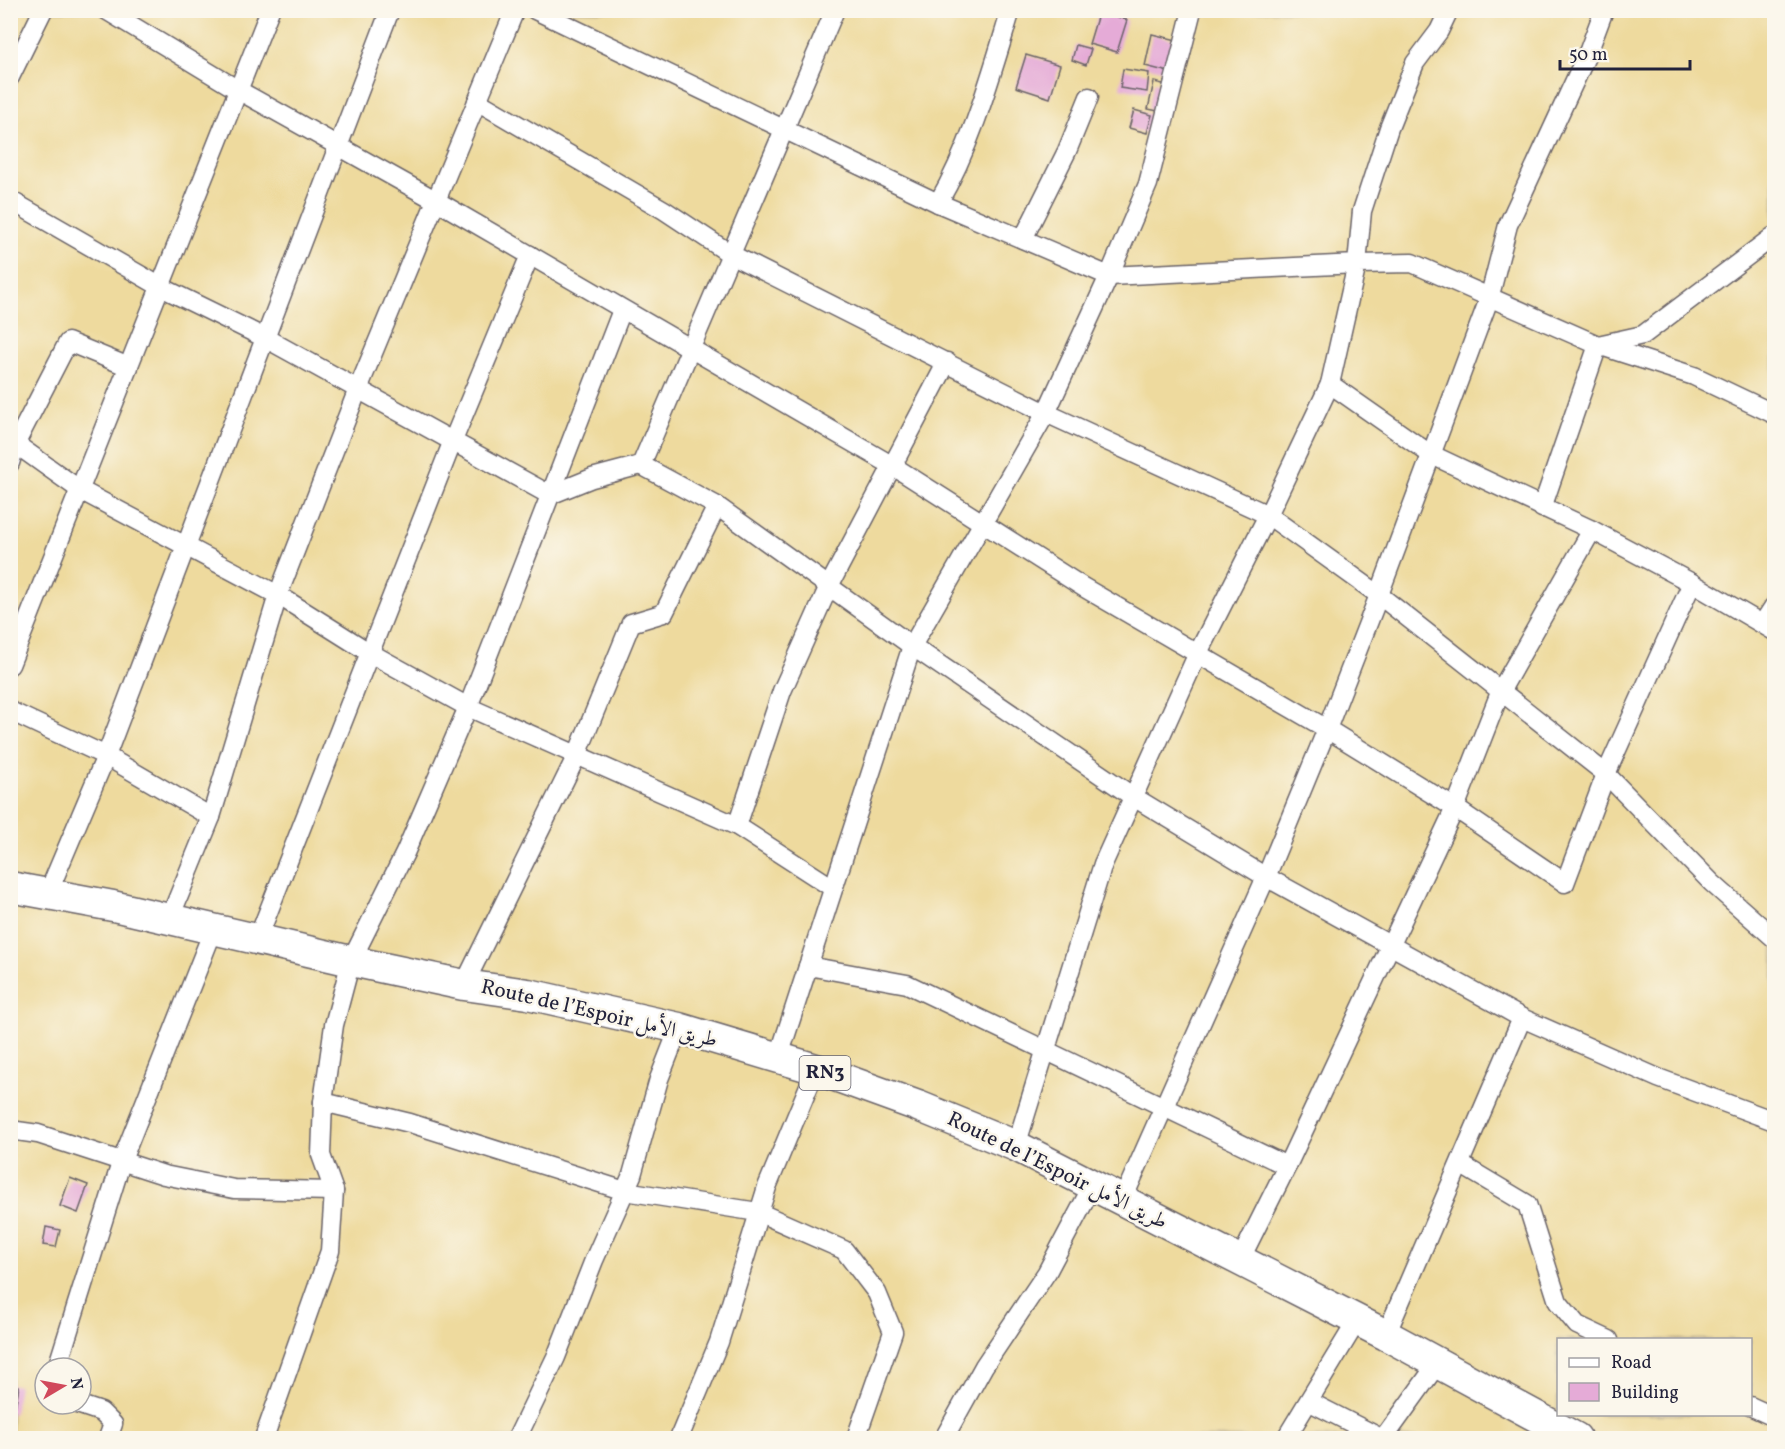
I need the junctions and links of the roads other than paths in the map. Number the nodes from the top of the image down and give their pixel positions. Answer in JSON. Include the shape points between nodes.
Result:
{"nodes":[{"id":1,"x":43,"y":10,"type":"edge"},
{"id":2,"x":106,"y":10,"type":"edge"},
{"id":3,"x":390,"y":10,"type":"edge"},
{"id":4,"x":515,"y":10,"type":"edge"},
{"id":5,"x":536,"y":10,"type":"edge"},
{"id":6,"x":835,"y":10,"type":"edge"},
{"id":7,"x":1011,"y":10,"type":"edge"},
{"id":8,"x":1192,"y":10,"type":"edge"},
{"id":9,"x":1449,"y":10,"type":"edge"},
{"id":10,"x":1604,"y":10,"type":"edge"},
{"id":11,"x":267,"y":12,"type":"edge"},
{"id":12,"x":10,"y":77,"type":"edge"},
{"id":13,"x":238,"y":90,"type":"junction"},
{"id":14,"x":1089,"y":97,"type":"dead end"},
{"id":15,"x":477,"y":101,"type":"junction"},
{"id":16,"x":785,"y":131,"type":"junction"},
{"id":17,"x":339,"y":147,"type":"junction"},
{"id":18,"x":10,"y":200,"type":"edge"},
{"id":19,"x":435,"y":200,"type":"junction"},
{"id":20,"x":938,"y":203,"type":"junction"},
{"id":21,"x":1774,"y":236,"type":"edge"},
{"id":22,"x":1023,"y":239,"type":"junction"},
{"id":23,"x":530,"y":255,"type":"junction"},
{"id":24,"x":732,"y":255,"type":"junction"},
{"id":25,"x":1357,"y":264,"type":"junction"},
{"id":26,"x":1109,"y":276,"type":"junction"},
{"id":27,"x":161,"y":287,"type":"junction"},
{"id":28,"x":1489,"y":299,"type":"junction"},
{"id":29,"x":622,"y":310,"type":"junction"},
{"id":30,"x":267,"y":339,"type":"junction"},
{"id":31,"x":1598,"y":345,"type":"junction"},
{"id":32,"x":691,"y":350,"type":"junction"},
{"id":33,"x":946,"y":362,"type":"junction"},
{"id":34,"x":129,"y":367,"type":"junction"},
{"id":35,"x":1330,"y":384,"type":"junction"},
{"id":36,"x":358,"y":389,"type":"junction"},
{"id":37,"x":1046,"y":413,"type":"junction"},
{"id":38,"x":1774,"y":414,"type":"edge"},
{"id":39,"x":13,"y":442,"type":"edge"},
{"id":40,"x":452,"y":443,"type":"junction"},
{"id":41,"x":1430,"y":454,"type":"junction"},
{"id":42,"x":10,"y":463,"type":"edge"},
{"id":43,"x":641,"y":465,"type":"junction"},
{"id":44,"x":893,"y":466,"type":"junction"},
{"id":45,"x":80,"y":490,"type":"junction"},
{"id":46,"x":550,"y":495,"type":"junction"},
{"id":47,"x":717,"y":506,"type":"junction"},
{"id":48,"x":1542,"y":508,"type":"junction"},
{"id":49,"x":1268,"y":515,"type":"junction"},
{"id":50,"x":982,"y":524,"type":"junction"},
{"id":51,"x":1592,"y":530,"type":"junction"},
{"id":52,"x":186,"y":547,"type":"junction"},
{"id":53,"x":1692,"y":583,"type":"junction"},
{"id":54,"x":829,"y":586,"type":"junction"},
{"id":55,"x":278,"y":595,"type":"junction"},
{"id":56,"x":1379,"y":595,"type":"junction"},
{"id":57,"x":1774,"y":606,"type":"edge"},
{"id":58,"x":1769,"y":627,"type":"edge"},
{"id":59,"x":912,"y":646,"type":"junction"},
{"id":60,"x":370,"y":653,"type":"junction"},
{"id":61,"x":1198,"y":653,"type":"junction"},
{"id":62,"x":10,"y":664,"type":"edge"},
{"id":63,"x":1501,"y":690,"type":"junction"},
{"id":64,"x":468,"y":706,"type":"junction"},
{"id":65,"x":10,"y":711,"type":"edge"},
{"id":66,"x":1327,"y":729,"type":"junction"},
{"id":67,"x":576,"y":755,"type":"junction"},
{"id":68,"x":106,"y":756,"type":"junction"},
{"id":69,"x":1606,"y":774,"type":"junction"},
{"id":70,"x":1132,"y":796,"type":"junction"},
{"id":71,"x":1455,"y":808,"type":"junction"},
{"id":72,"x":211,"y":817,"type":"junction"},
{"id":73,"x":737,"y":826,"type":"junction"},
{"id":74,"x":1266,"y":878,"type":"junction"},
{"id":75,"x":10,"y":887,"type":"edge"},
{"id":76,"x":833,"y":888,"type":"junction"},
{"id":77,"x":48,"y":893,"type":"junction"},
{"id":78,"x":169,"y":920,"type":"junction"},
{"id":79,"x":214,"y":928,"type":"junction"},
{"id":80,"x":258,"y":938,"type":"junction"},
{"id":81,"x":1774,"y":938,"type":"edge"},
{"id":82,"x":1392,"y":944,"type":"junction"},
{"id":83,"x":351,"y":962,"type":"junction"},
{"id":84,"x":808,"y":966,"type":"junction"},
{"id":85,"x":464,"y":985,"type":"junction"},
{"id":86,"x":1522,"y":1018,"type":"junction"},
{"id":87,"x":679,"y":1028,"type":"junction"},
{"id":88,"x":1047,"y":1051,"type":"junction"},
{"id":89,"x":778,"y":1059,"type":"junction"},
{"id":90,"x":816,"y":1069,"type":"junction"},
{"id":91,"x":323,"y":1102,"type":"junction"},
{"id":92,"x":1164,"y":1106,"type":"junction"},
{"id":93,"x":1774,"y":1121,"type":"edge"},
{"id":94,"x":10,"y":1130,"type":"edge"},
{"id":95,"x":1016,"y":1146,"type":"junction"},
{"id":96,"x":121,"y":1163,"type":"junction"},
{"id":97,"x":1460,"y":1164,"type":"junction"},
{"id":98,"x":1287,"y":1166,"type":"junction"},
{"id":99,"x":1093,"y":1185,"type":"junction"},
{"id":100,"x":334,"y":1191,"type":"junction"},
{"id":101,"x":625,"y":1191,"type":"junction"},
{"id":102,"x":1123,"y":1199,"type":"junction"},
{"id":103,"x":758,"y":1212,"type":"junction"},
{"id":104,"x":1239,"y":1262,"type":"junction"},
{"id":105,"x":1357,"y":1321,"type":"junction"},
{"id":106,"x":1386,"y":1335,"type":"junction"},
{"id":107,"x":1605,"y":1338,"type":"edge"},
{"id":108,"x":61,"y":1356,"type":"edge"},
{"id":109,"x":1438,"y":1363,"type":"junction"},
{"id":110,"x":1310,"y":1402,"type":"junction"},
{"id":111,"x":1752,"y":1407,"type":"edge"},
{"id":112,"x":93,"y":1409,"type":"edge"},
{"id":113,"x":1774,"y":1417,"type":"edge"},
{"id":114,"x":108,"y":1438,"type":"edge"},
{"id":115,"x":264,"y":1438,"type":"edge"},
{"id":116,"x":517,"y":1438,"type":"edge"},
{"id":117,"x":679,"y":1438,"type":"edge"},
{"id":118,"x":856,"y":1438,"type":"edge"},
{"id":119,"x":944,"y":1438,"type":"edge"},
{"id":120,"x":1286,"y":1438,"type":"edge"},
{"id":121,"x":1383,"y":1438,"type":"edge"},
{"id":122,"x":1576,"y":1438,"type":"edge"}],
"edges":[{"from":1,"to":12,"type":"street"},
{"from":2,"to":13,"type":"street"},
{"from":3,"to":17,"type":"street"},
{"from":4,"to":15,"type":"street"},
{"from":5,"to":16,"type":"street"},
{"from":6,"to":16,"type":"street"},
{"from":7,"to":20,"type":"street","via":[[972,127]]},
{"from":8,"to":26,"type":"street","via":[[1148,184]]},
{"from":9,"to":25,"type":"street","via":[[1439,32],[1415,63],[1389,128],[1362,211]]},
{"from":10,"to":28,"type":"street","via":[[1508,225]]},
{"from":11,"to":13,"type":"street"},
{"from":13,"to":17,"type":"street"},
{"from":13,"to":27,"type":"street"},
{"from":14,"to":22,"type":"street"},
{"from":15,"to":19,"type":"street"},
{"from":15,"to":24,"type":"street","via":[[664,210]]},
{"from":16,"to":20,"type":"street"},
{"from":16,"to":24,"type":"street"},
{"from":17,"to":19,"type":"street"},
{"from":17,"to":30,"type":"street"},
{"from":18,"to":27,"type":"street"},
{"from":19,"to":23,"type":"street"},
{"from":19,"to":36,"type":"street"},
{"from":20,"to":22,"type":"street"},
{"from":21,"to":31,"type":"street","via":[[1644,335]]},
{"from":22,"to":26,"type":"street"},
{"from":23,"to":29,"type":"street"},
{"from":23,"to":40,"type":"street"},
{"from":24,"to":32,"type":"street"},
{"from":24,"to":33,"type":"street"},
{"from":25,"to":26,"type":"street"},
{"from":25,"to":28,"type":"street","via":[[1412,263]]},
{"from":25,"to":35,"type":"street"},
{"from":26,"to":37,"type":"street"},
{"from":27,"to":30,"type":"street"},
{"from":27,"to":34,"type":"street"},
{"from":28,"to":31,"type":"street"},
{"from":28,"to":41,"type":"street"},
{"from":29,"to":32,"type":"street"},
{"from":29,"to":46,"type":"street"},
{"from":30,"to":36,"type":"street"},
{"from":30,"to":52,"type":"street"},
{"from":31,"to":38,"type":"street","via":[[1694,376]]},
{"from":31,"to":48,"type":"street"},
{"from":32,"to":43,"type":"street"},
{"from":32,"to":44,"type":"street"},
{"from":33,"to":37,"type":"street"},
{"from":33,"to":44,"type":"street"},
{"from":34,"to":39,"type":"street","via":[[68,342]]},
{"from":34,"to":45,"type":"street"},
{"from":35,"to":41,"type":"street"},
{"from":35,"to":49,"type":"street"},
{"from":36,"to":40,"type":"street"},
{"from":36,"to":55,"type":"street"},
{"from":37,"to":49,"type":"street"},
{"from":37,"to":50,"type":"street"},
{"from":39,"to":42,"type":"street"},
{"from":39,"to":45,"type":"street"},
{"from":40,"to":46,"type":"street"},
{"from":40,"to":60,"type":"street"},
{"from":41,"to":48,"type":"street"},
{"from":41,"to":56,"type":"street"},
{"from":43,"to":46,"type":"street","via":[[591,478]]},
{"from":43,"to":47,"type":"street"},
{"from":44,"to":50,"type":"street"},
{"from":44,"to":54,"type":"street"},
{"from":45,"to":52,"type":"street"},
{"from":45,"to":62,"type":"street"},
{"from":46,"to":64,"type":"street"},
{"from":47,"to":54,"type":"street"},
{"from":47,"to":67,"type":"street","via":[[664,613],[631,623]]},
{"from":48,"to":51,"type":"street"},
{"from":49,"to":56,"type":"street"},
{"from":49,"to":61,"type":"street"},
{"from":50,"to":59,"type":"street"},
{"from":50,"to":61,"type":"street"},
{"from":51,"to":53,"type":"street"},
{"from":51,"to":63,"type":"street"},
{"from":52,"to":55,"type":"street"},
{"from":52,"to":68,"type":"street"},
{"from":53,"to":58,"type":"street"},
{"from":53,"to":69,"type":"street"},
{"from":54,"to":59,"type":"street"},
{"from":54,"to":73,"type":"street","via":[[782,692]]},
{"from":55,"to":60,"type":"street"},
{"from":55,"to":72,"type":"street"},
{"from":56,"to":63,"type":"street"},
{"from":56,"to":66,"type":"street"},
{"from":57,"to":58,"type":"street"},
{"from":59,"to":70,"type":"street"},
{"from":59,"to":76,"type":"street"},
{"from":60,"to":64,"type":"street"},
{"from":60,"to":80,"type":"street"},
{"from":61,"to":66,"type":"street"},
{"from":61,"to":70,"type":"street"},
{"from":63,"to":69,"type":"street"},
{"from":63,"to":71,"type":"street"},
{"from":64,"to":67,"type":"street"},
{"from":64,"to":83,"type":"street","via":[[405,853]]},
{"from":65,"to":68,"type":"street"},
{"from":66,"to":71,"type":"street"},
{"from":66,"to":74,"type":"street"},
{"from":67,"to":73,"type":"street"},
{"from":67,"to":85,"type":"street"},
{"from":68,"to":72,"type":"street"},
{"from":68,"to":77,"type":"street"},
{"from":69,"to":71,"type":"street","via":[[1565,884]]},
{"from":69,"to":81,"type":"street","via":[[1712,883]]},
{"from":70,"to":74,"type":"street"},
{"from":70,"to":88,"type":"street","via":[[1103,864]]},
{"from":71,"to":82,"type":"street"},
{"from":72,"to":78,"type":"street"},
{"from":73,"to":76,"type":"street"},
{"from":74,"to":82,"type":"street"},
{"from":74,"to":92,"type":"street"},
{"from":75,"to":77,"type":"highway","name":"Route de l’Espoir طريق الأمل","number":"RN3"},
{"from":76,"to":84,"type":"street"},
{"from":77,"to":78,"type":"highway","name":"Route de l’Espoir طريق الأمل","number":"RN3"},
{"from":78,"to":79,"type":"highway","name":"Route de l’Espoir طريق الأمل","number":"RN3"},
{"from":79,"to":80,"type":"highway","name":"Route de l’Espoir طريق الأمل","number":"RN3"},
{"from":79,"to":96,"type":"street"},
{"from":80,"to":83,"type":"highway","name":"Route de l’Espoir طريق الأمل","number":"RN3"},
{"from":82,"to":86,"type":"street"},
{"from":82,"to":98,"type":"street"},
{"from":83,"to":85,"type":"highway","name":"Route de l’Espoir طريق الأمل","number":"RN3"},
{"from":83,"to":91,"type":"street","via":[[334,1025]]},
{"from":84,"to":88,"type":"street","via":[[907,984]]},
{"from":84,"to":89,"type":"street"},
{"from":85,"to":87,"type":"highway","name":"Route de l’Espoir طريق الأمل","number":"RN3","via":[[528,994]]},
{"from":86,"to":93,"type":"street","via":[[1658,1078]]},
{"from":86,"to":97,"type":"street"},
{"from":87,"to":89,"type":"highway","name":"Route de l’Espoir طريق الأمل","number":"RN3"},
{"from":87,"to":101,"type":"street"},
{"from":88,"to":92,"type":"street"},
{"from":88,"to":95,"type":"street"},
{"from":89,"to":90,"type":"highway","name":"Route de l’Espoir طريق الأمل","number":"RN3"},
{"from":90,"to":95,"type":"highway","name":"Route de l’Espoir طريق الأمل","number":"RN3"},
{"from":90,"to":103,"type":"street"},
{"from":91,"to":100,"type":"street","via":[[321,1155]]},
{"from":91,"to":101,"type":"street","via":[[410,1123]]},
{"from":92,"to":98,"type":"street"},
{"from":92,"to":102,"type":"street"},
{"from":94,"to":96,"type":"street","via":[[38,1134]]},
{"from":95,"to":99,"type":"highway","name":"Route de l’Espoir طريق الأمل","number":"RN3"},
{"from":96,"to":100,"type":"street","via":[[234,1189]]},
{"from":96,"to":108,"type":"street"},
{"from":97,"to":106,"type":"street"},
{"from":97,"to":107,"type":"street","via":[[1527,1204],[1558,1302],[1577,1325]]},
{"from":98,"to":104,"type":"street"},
{"from":99,"to":102,"type":"highway","name":"Route de l’Espoir طريق الأمل","number":"RN3"},
{"from":99,"to":119,"type":"street","via":[[1047,1272],[984,1366]]},
{"from":100,"to":115,"type":"street","via":[[330,1251]]},
{"from":101,"to":103,"type":"street"},
{"from":101,"to":116,"type":"street","via":[[556,1357]]},
{"from":102,"to":104,"type":"highway","name":"Route de l’Espoir طريق الأمل","number":"RN3"},
{"from":103,"to":117,"type":"street","via":[[719,1342]]},
{"from":103,"to":118,"type":"street","via":[[844,1250],[878,1293],[893,1332]]},
{"from":104,"to":105,"type":"highway","name":"Route de l’Espoir طريق الأمل","number":"RN3"},
{"from":105,"to":106,"type":"highway","name":"Route de l’Espoir طريق الأمل","number":"RN3"},
{"from":105,"to":110,"type":"street"},
{"from":106,"to":109,"type":"highway","name":"Route de l’Espoir طريق الأمل","number":"RN3"},
{"from":109,"to":121,"type":"street"},
{"from":109,"to":122,"type":"highway","name":"Route de l’Espoir طريق الأمل","number":"RN3"},
{"from":110,"to":120,"type":"street"},
{"from":110,"to":121,"type":"street"},
{"from":111,"to":113,"type":"street"},
{"from":112,"to":114,"type":"street","via":[[113,1424]]}]}
